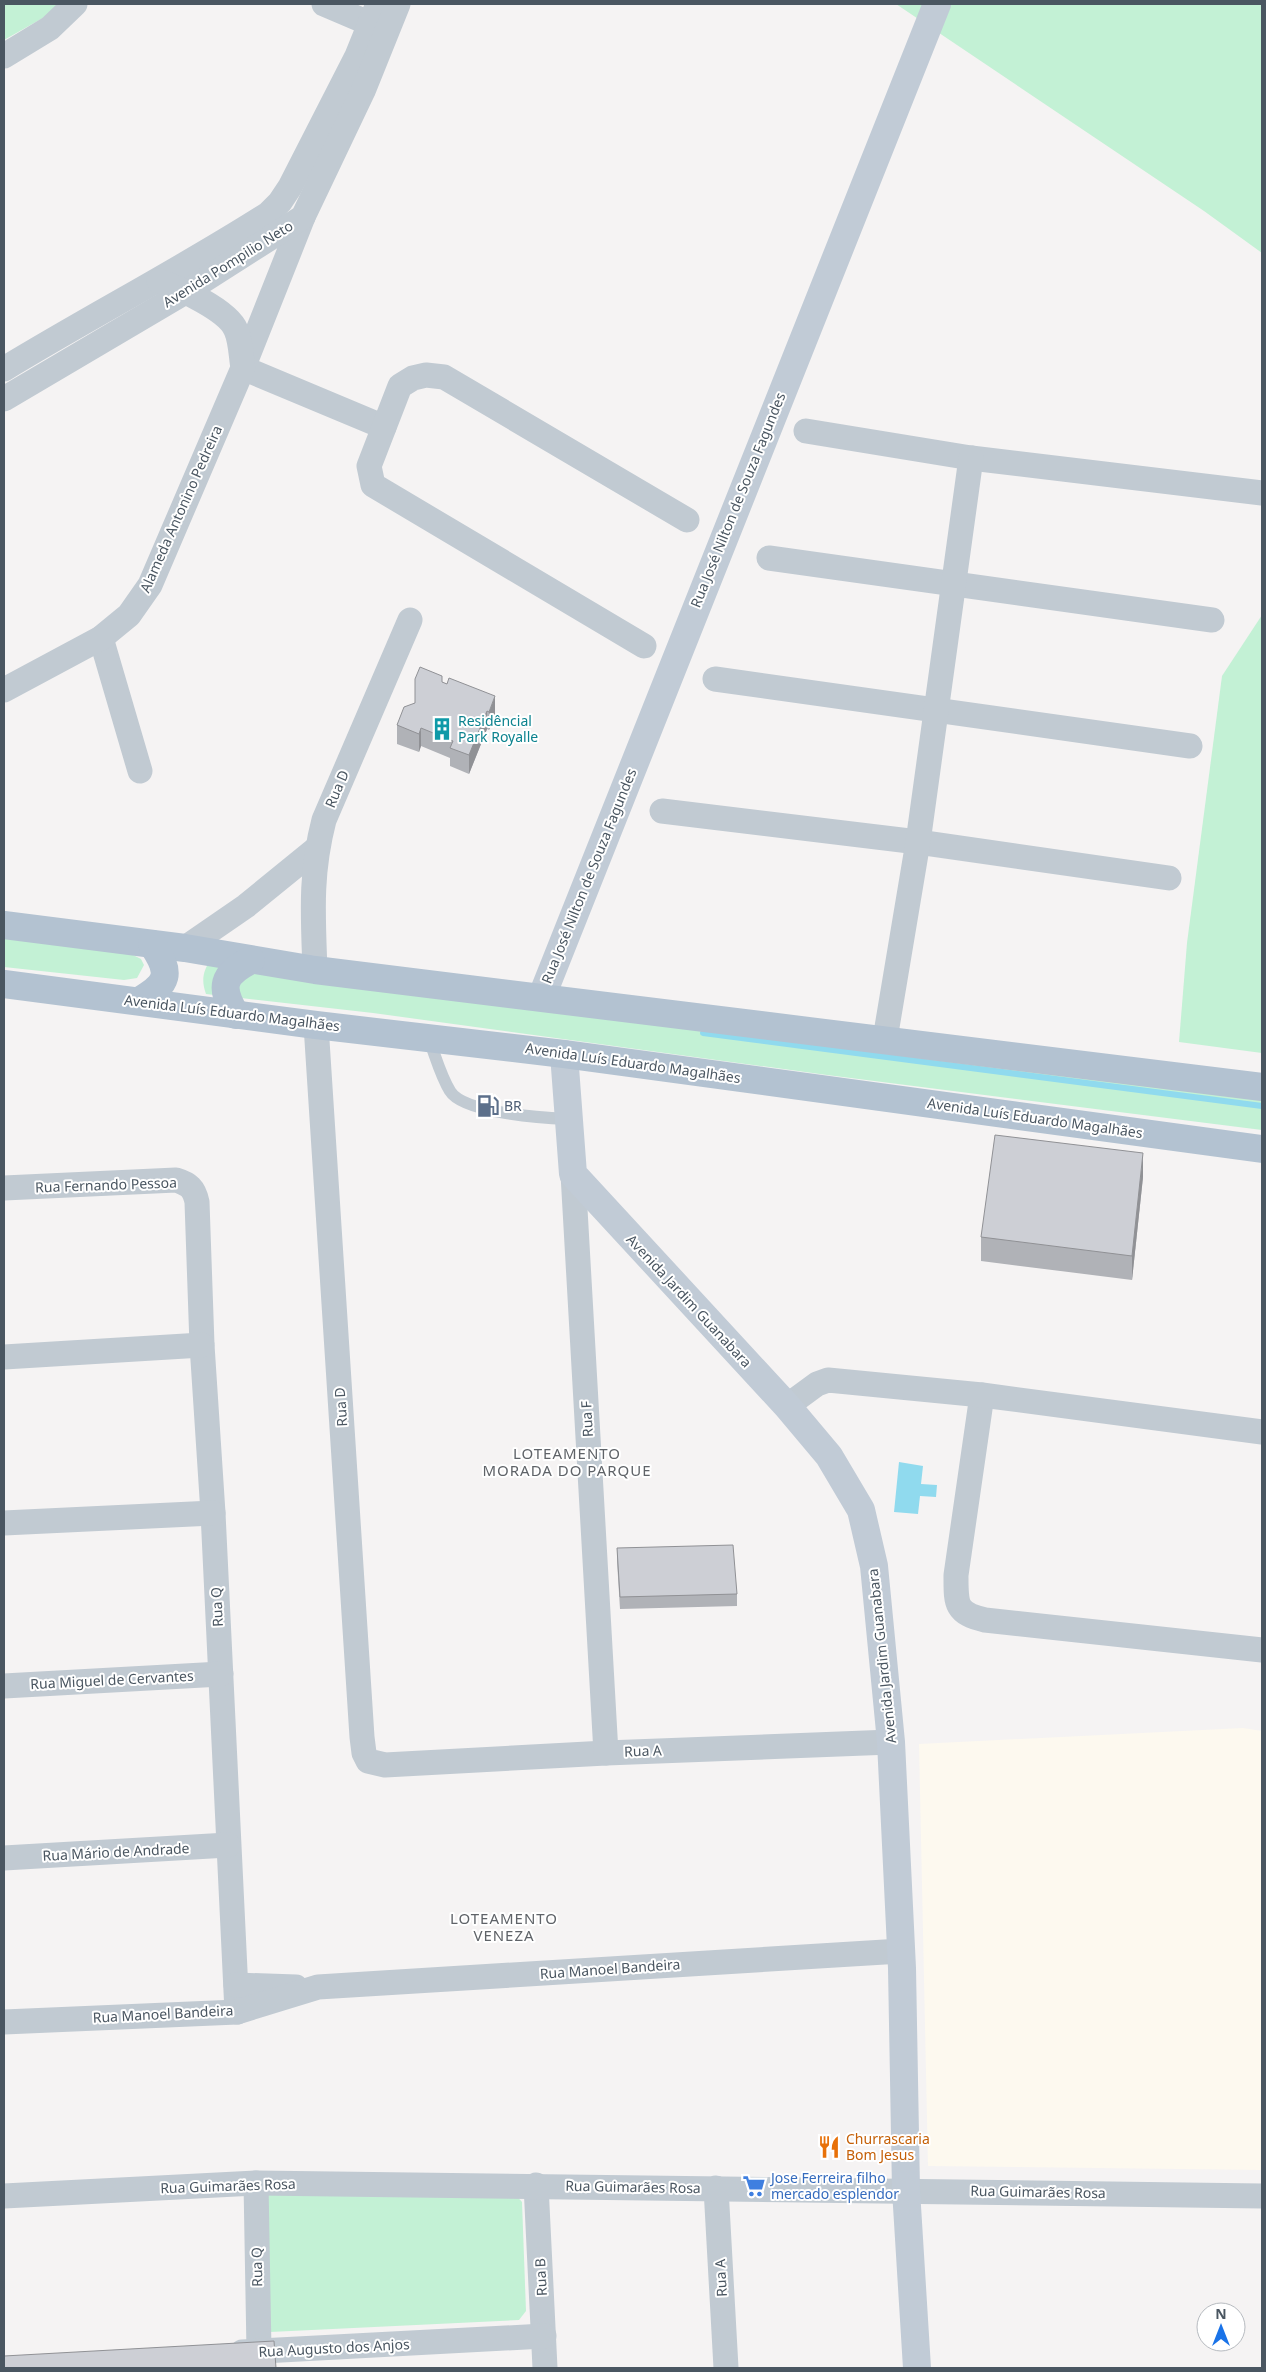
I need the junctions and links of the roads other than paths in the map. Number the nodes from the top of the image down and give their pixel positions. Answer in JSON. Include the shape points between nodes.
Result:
{"nodes":[{"id":1,"x":75,"y":4,"type":"edge"},
{"id":2,"x":324,"y":4,"type":"edge"},
{"id":3,"x":398,"y":4,"type":"edge"},
{"id":4,"x":937,"y":4,"type":"edge"},
{"id":5,"x":378,"y":19,"type":"edge"},
{"id":6,"x":4,"y":56,"type":"edge"},
{"id":7,"x":303,"y":217,"type":"junction"},
{"id":8,"x":159,"y":281,"type":"junction"},
{"id":9,"x":187,"y":291,"type":"junction"},
{"id":10,"x":243,"y":368,"type":"junction"},
{"id":11,"x":4,"y":369,"type":"edge"},
{"id":12,"x":4,"y":399,"type":"edge"},
{"id":13,"x":384,"y":428,"type":"junction"},
{"id":14,"x":806,"y":431,"type":"dead end"},
{"id":15,"x":971,"y":458,"type":"junction"},
{"id":16,"x":1262,"y":493,"type":"edge"},
{"id":17,"x":688,"y":520,"type":"dead end"},
{"id":18,"x":769,"y":558,"type":"dead end"},
{"id":19,"x":955,"y":584,"type":"junction"},
{"id":20,"x":410,"y":620,"type":"dead end"},
{"id":21,"x":1212,"y":620,"type":"dead end"},
{"id":22,"x":101,"y":638,"type":"junction"},
{"id":23,"x":644,"y":646,"type":"dead end"},
{"id":24,"x":715,"y":679,"type":"dead end"},
{"id":25,"x":4,"y":690,"type":"edge"},
{"id":26,"x":937,"y":710,"type":"junction"},
{"id":27,"x":1190,"y":746,"type":"dead end"},
{"id":28,"x":140,"y":771,"type":"dead end"},
{"id":29,"x":662,"y":811,"type":"dead end"},
{"id":30,"x":918,"y":842,"type":"junction"},
{"id":31,"x":316,"y":849,"type":"junction"},
{"id":32,"x":1169,"y":878,"type":"dead end"},
{"id":33,"x":4,"y":926,"type":"edge"},
{"id":34,"x":152,"y":944,"type":"junction"},
{"id":35,"x":185,"y":948,"type":"junction"},
{"id":36,"x":251,"y":960,"type":"junction"},
{"id":37,"x":315,"y":970,"type":"junction"},
{"id":38,"x":4,"y":984,"type":"edge"},
{"id":39,"x":542,"y":996,"type":"junction"},
{"id":40,"x":139,"y":1002,"type":"junction"},
{"id":41,"x":236,"y":1014,"type":"junction"},
{"id":42,"x":316,"y":1025,"type":"junction"},
{"id":43,"x":428,"y":1036,"type":"junction"},
{"id":44,"x":885,"y":1039,"type":"junction"},
{"id":45,"x":564,"y":1054,"type":"junction"},
{"id":46,"x":1262,"y":1087,"type":"edge"},
{"id":47,"x":568,"y":1119,"type":"junction"},
{"id":48,"x":1262,"y":1149,"type":"edge"},
{"id":49,"x":573,"y":1174,"type":"junction"},
{"id":50,"x":4,"y":1188,"type":"edge"},
{"id":51,"x":198,"y":1202,"type":"joint"},
{"id":52,"x":202,"y":1345,"type":"junction"},
{"id":53,"x":4,"y":1357,"type":"edge"},
{"id":54,"x":982,"y":1395,"type":"junction"},
{"id":55,"x":787,"y":1406,"type":"junction"},
{"id":56,"x":1262,"y":1432,"type":"edge"},
{"id":57,"x":213,"y":1513,"type":"junction"},
{"id":58,"x":4,"y":1523,"type":"edge"},
{"id":59,"x":1262,"y":1650,"type":"edge"},
{"id":60,"x":221,"y":1674,"type":"junction"},
{"id":61,"x":4,"y":1686,"type":"edge"},
{"id":62,"x":892,"y":1742,"type":"junction"},
{"id":63,"x":606,"y":1753,"type":"junction"},
{"id":64,"x":395,"y":1765,"type":"joint"},
{"id":65,"x":228,"y":1845,"type":"junction"},
{"id":66,"x":4,"y":1858,"type":"edge"},
{"id":67,"x":901,"y":1951,"type":"junction"},
{"id":68,"x":236,"y":1985,"type":"junction"},
{"id":69,"x":318,"y":1987,"type":"junction"},
{"id":70,"x":237,"y":2012,"type":"junction"},
{"id":71,"x":4,"y":2022,"type":"edge"},
{"id":72,"x":256,"y":2183,"type":"junction"},
{"id":73,"x":536,"y":2185,"type":"junction"},
{"id":74,"x":716,"y":2188,"type":"junction"},
{"id":75,"x":906,"y":2190,"type":"junction"},
{"id":76,"x":4,"y":2196,"type":"edge"},
{"id":77,"x":1262,"y":2196,"type":"edge"},
{"id":78,"x":544,"y":2336,"type":"junction"},
{"id":79,"x":259,"y":2351,"type":"junction"},
{"id":80,"x":220,"y":2354,"type":"edge"},
{"id":81,"x":361,"y":2358,"type":"edge"},
{"id":82,"x":545,"y":2368,"type":"edge"},
{"id":83,"x":726,"y":2368,"type":"edge"},
{"id":84,"x":917,"y":2368,"type":"edge"}],
"edges":[{"from":1,"to":6,"type":"street","via":[[50,28]]},
{"from":2,"to":5,"type":"street"},
{"from":3,"to":5,"type":"street","name":"Avenida Pompilio Neto"},
{"from":4,"to":39,"type":"street","name":"Rua José Nilton de Souza Fagundes"},
{"from":5,"to":7,"type":"street","name":"Avenida Pompilio Neto","via":[[363,90]]},
{"from":5,"to":8,"type":"street","name":"Avenida Pompilio Neto","via":[[280,202],[268,214]]},
{"from":7,"to":9,"type":"street","name":"Avenida Pompilio Neto"},
{"from":7,"to":10,"type":"street","name":"Alameda Antonino Pedreira"},
{"from":8,"to":9,"type":"street"},
{"from":8,"to":11,"type":"street","name":"Avenida Pompilio Neto"},
{"from":9,"to":10,"type":"street","via":[[228,320],[236,330]]},
{"from":9,"to":12,"type":"street","name":"Avenida Pompilio Neto"},
{"from":10,"to":13,"type":"street"},
{"from":10,"to":22,"type":"street","name":"Alameda Antonino Pedreira","via":[[150,585],[129,615]]},
{"from":13,"to":17,"type":"street","via":[[400,386],[426,375],[444,377]]},
{"from":13,"to":23,"type":"street","via":[[369,466],[372,484]]},
{"from":14,"to":15,"type":"street"},
{"from":15,"to":16,"type":"street"},
{"from":15,"to":19,"type":"street"},
{"from":18,"to":19,"type":"street"},
{"from":19,"to":21,"type":"street"},
{"from":19,"to":26,"type":"street"},
{"from":20,"to":31,"type":"street","name":"Rua D","via":[[324,820]]},
{"from":22,"to":25,"type":"street","name":"Alameda Antonino Pedreira"},
{"from":22,"to":28,"type":"street"},
{"from":24,"to":26,"type":"street"},
{"from":26,"to":27,"type":"street"},
{"from":26,"to":30,"type":"street"},
{"from":29,"to":30,"type":"street"},
{"from":30,"to":32,"type":"street"},
{"from":30,"to":44,"type":"street"},
{"from":31,"to":35,"type":"street","via":[[246,906]]},
{"from":31,"to":37,"type":"street","name":"Rua D","via":[[312,884]]},
{"from":33,"to":34,"type":"main road"},
{"from":34,"to":35,"type":"main road"},
{"from":34,"to":40,"type":"main road","via":[[164,965],[164,980],[158,990]]},
{"from":35,"to":36,"type":"main road"},
{"from":36,"to":37,"type":"main road"},
{"from":36,"to":41,"type":"main road","via":[[228,977],[226,999]]},
{"from":37,"to":39,"type":"main road"},
{"from":38,"to":40,"type":"main road","name":"Avenida Luís Eduardo Magalhães"},
{"from":39,"to":44,"type":"main road"},
{"from":40,"to":41,"type":"main road","name":"Avenida Luís Eduardo Magalhães"},
{"from":41,"to":42,"type":"main road","name":"Avenida Luís Eduardo Magalhães"},
{"from":42,"to":43,"type":"main road","name":"Avenida Luís Eduardo Magalhães"},
{"from":42,"to":64,"type":"street","name":"Rua D","via":[[364,1753],[368,1761],[377,1765]]},
{"from":43,"to":45,"type":"main road","name":"Avenida Luís Eduardo Magalhães"},
{"from":43,"to":47,"type":"lane","via":[[450,1092],[471,1106]]},
{"from":44,"to":46,"type":"main road"},
{"from":45,"to":47,"type":"street"},
{"from":45,"to":48,"type":"main road","name":"Avenida Luís Eduardo Magalhães"},
{"from":47,"to":49,"type":"street"},
{"from":49,"to":55,"type":"street","name":"Avenida Jardim Guanabara"},
{"from":49,"to":63,"type":"street","name":"Rua F"},
{"from":50,"to":51,"type":"street","name":"Rua Fernando Pessoa","via":[[176,1180],[187,1183]]},
{"from":51,"to":52,"type":"street","name":"Rua Q"},
{"from":52,"to":53,"type":"street"},
{"from":52,"to":57,"type":"street","name":"Rua Q"},
{"from":54,"to":55,"type":"street","via":[[828,1380],[817,1384]]},
{"from":54,"to":56,"type":"street"},
{"from":54,"to":59,"type":"street","via":[[956,1575],[960,1610],[968,1616],[985,1620]]},
{"from":55,"to":62,"type":"street","name":"Avenida Jardim Guanabara","via":[[829,1456],[861,1510],[874,1566]]},
{"from":57,"to":58,"type":"street"},
{"from":57,"to":60,"type":"street","name":"Rua Q"},
{"from":60,"to":61,"type":"street","name":"Rua Miguel de Cervantes"},
{"from":60,"to":65,"type":"street","name":"Rua Q"},
{"from":62,"to":63,"type":"street","name":"Rua A"},
{"from":62,"to":67,"type":"street","name":"Avenida Jardim Guanabara"},
{"from":63,"to":64,"type":"street","name":"Rua A"},
{"from":65,"to":66,"type":"street","name":"Rua Mário de Andrade"},
{"from":65,"to":68,"type":"street","name":"Rua Q"},
{"from":67,"to":69,"type":"street","name":"Rua Manoel Bandeira"},
{"from":67,"to":75,"type":"street","name":"Avenida Jardim Guanabara"},
{"from":68,"to":69,"type":"street","name":"Rua Manoel Bandeira"},
{"from":68,"to":70,"type":"street","name":"Rua Q"},
{"from":69,"to":70,"type":"street","name":"Rua Manoel Bandeira"},
{"from":70,"to":71,"type":"street","name":"Rua Manoel Bandeira"},
{"from":72,"to":73,"type":"street","name":"Rua Guimarães Rosa"},
{"from":72,"to":76,"type":"street","name":"Rua Guimarães Rosa"},
{"from":72,"to":79,"type":"street","name":"Rua Q"},
{"from":73,"to":74,"type":"street","name":"Rua Guimarães Rosa"},
{"from":73,"to":78,"type":"street","name":"Rua B"},
{"from":74,"to":75,"type":"street","name":"Rua Guimarães Rosa"},
{"from":74,"to":83,"type":"street","name":"Rua A"},
{"from":75,"to":77,"type":"street","name":"Rua Guimarães Rosa"},
{"from":75,"to":84,"type":"street","name":"Avenida Jardim Guanabara"},
{"from":78,"to":81,"type":"street","name":"Rua Augusto dos Anjos"},
{"from":78,"to":82,"type":"street","name":"Rua B"},
{"from":79,"to":80,"type":"street","name":"Rua Augusto dos Anjos"},
{"from":79,"to":81,"type":"street","name":"Rua Augusto dos Anjos"}]}
